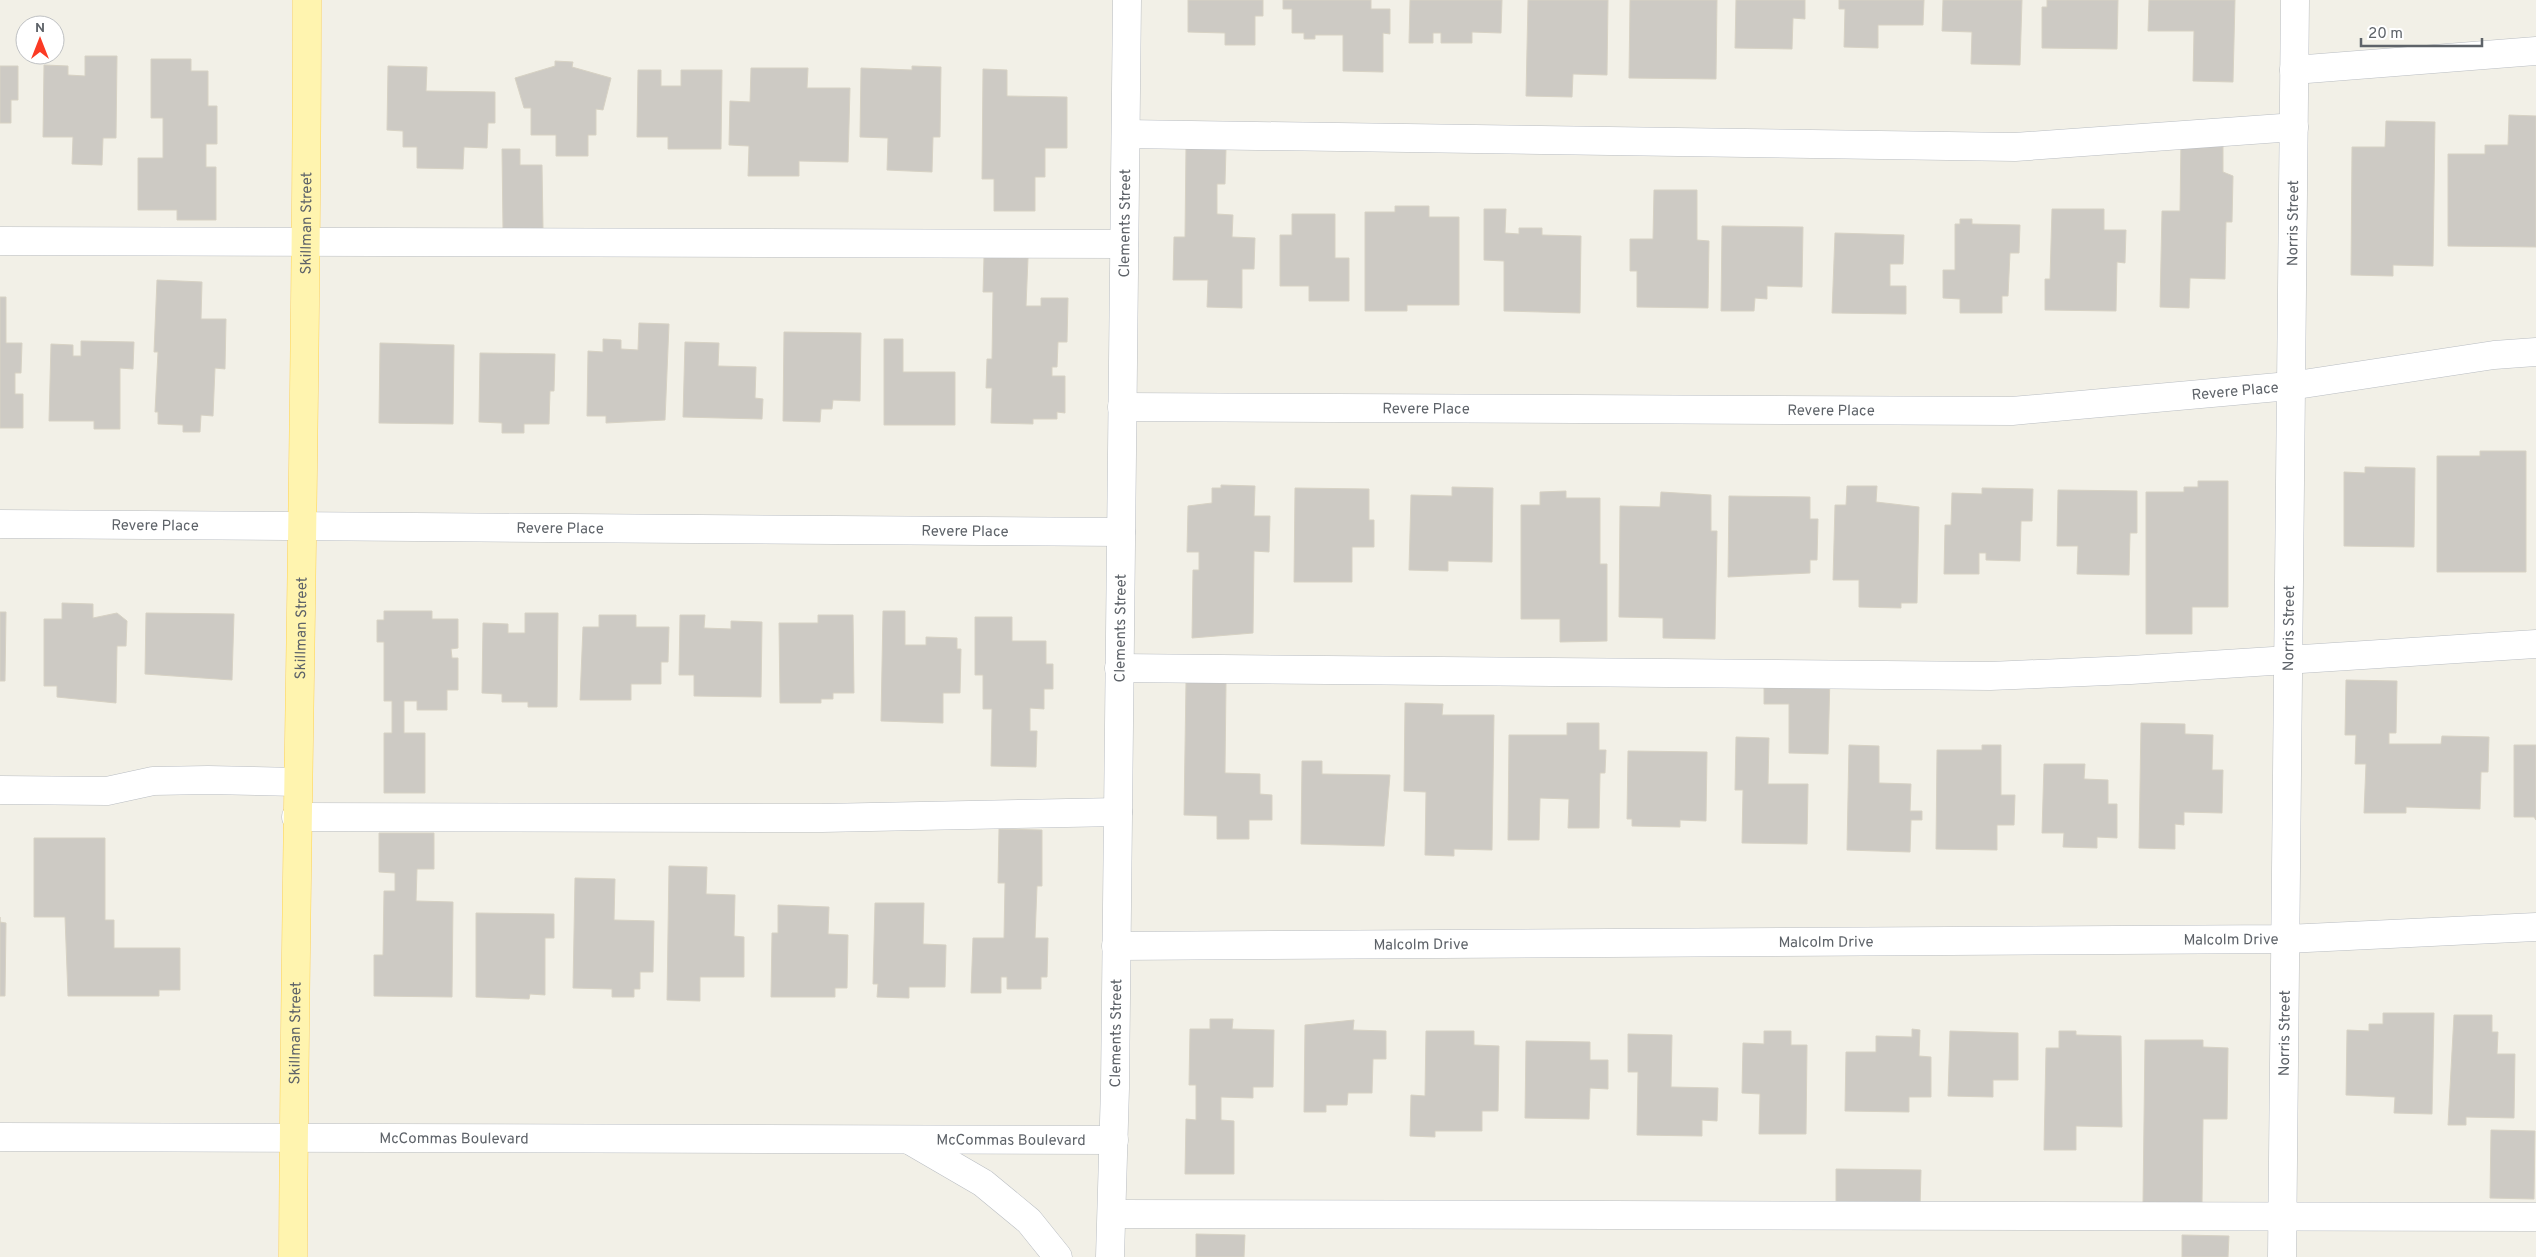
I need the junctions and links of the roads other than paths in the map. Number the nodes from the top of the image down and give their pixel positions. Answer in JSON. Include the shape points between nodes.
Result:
{"nodes":[{"id":1,"x":307,"y":0,"type":"edge"},
{"id":2,"x":1127,"y":0,"type":"edge"},
{"id":3,"x":2295,"y":0,"type":"edge"},
{"id":4,"x":2536,"y":51,"type":"edge"},
{"id":5,"x":2294,"y":70,"type":"junction"},
{"id":6,"x":2294,"y":127,"type":"junction"},
{"id":7,"x":1126,"y":134,"type":"junction"},
{"id":8,"x":0,"y":241,"type":"edge"},
{"id":9,"x":307,"y":243,"type":"junction"},
{"id":10,"x":1124,"y":244,"type":"junction"},
{"id":11,"x":2536,"y":352,"type":"edge"},
{"id":12,"x":2290,"y":386,"type":"junction"},
{"id":13,"x":1122,"y":406,"type":"junction"},
{"id":14,"x":0,"y":524,"type":"edge"},
{"id":15,"x":302,"y":525,"type":"junction"},
{"id":16,"x":1121,"y":532,"type":"junction"},
{"id":17,"x":2536,"y":644,"type":"edge"},
{"id":18,"x":2288,"y":661,"type":"junction"},
{"id":19,"x":1119,"y":668,"type":"junction"},
{"id":20,"x":297,"y":782,"type":"junction"},
{"id":21,"x":0,"y":790,"type":"edge"},
{"id":22,"x":1118,"y":812,"type":"junction"},
{"id":23,"x":296,"y":817,"type":"junction"},
{"id":24,"x":2536,"y":927,"type":"edge"},
{"id":25,"x":2286,"y":939,"type":"junction"},
{"id":26,"x":1116,"y":946,"type":"junction"},
{"id":27,"x":0,"y":1137,"type":"edge"},
{"id":28,"x":294,"y":1138,"type":"junction"},
{"id":29,"x":908,"y":1139,"type":"junction"},
{"id":30,"x":1114,"y":1140,"type":"junction"},
{"id":31,"x":1112,"y":1214,"type":"junction"},
{"id":32,"x":2283,"y":1216,"type":"junction"},
{"id":33,"x":2536,"y":1217,"type":"edge"},
{"id":34,"x":293,"y":1257,"type":"edge"},
{"id":35,"x":1058,"y":1257,"type":"edge"},
{"id":36,"x":1110,"y":1257,"type":"edge"},
{"id":37,"x":2282,"y":1257,"type":"edge"}],
"edges":[{"from":1,"to":9,"type":"main road","name":"Skillman Street"},
{"from":2,"to":7,"type":"street","name":"Clements Street"},
{"from":3,"to":5,"type":"street","name":"Norris Street"},
{"from":4,"to":5,"type":"street"},
{"from":5,"to":6,"type":"street","name":"Norris Street"},
{"from":6,"to":7,"type":"street","via":[[2015,147]]},
{"from":6,"to":12,"type":"street","name":"Norris Street"},
{"from":7,"to":10,"type":"street","name":"Clements Street"},
{"from":8,"to":9,"type":"street"},
{"from":9,"to":10,"type":"street"},
{"from":9,"to":15,"type":"main road","name":"Skillman Street"},
{"from":10,"to":13,"type":"street","name":"Clements Street"},
{"from":11,"to":12,"type":"street","name":"Revere Place","via":[[2494,355]]},
{"from":12,"to":13,"type":"street","name":"Revere Place","via":[[2012,411]]},
{"from":12,"to":18,"type":"street","name":"Norris Street"},
{"from":13,"to":16,"type":"street","name":"Clements Street"},
{"from":14,"to":15,"type":"street","name":"Revere Place"},
{"from":15,"to":16,"type":"street","name":"Revere Place"},
{"from":15,"to":20,"type":"main road","name":"Skillman Street"},
{"from":16,"to":19,"type":"street","name":"Clements Street"},
{"from":17,"to":18,"type":"street"},
{"from":18,"to":19,"type":"street","via":[[1990,676]]},
{"from":18,"to":25,"type":"street","name":"Norris Street"},
{"from":19,"to":22,"type":"street","name":"Clements Street"},
{"from":20,"to":21,"type":"street","via":[[180,780],[153,781],[107,790]]},
{"from":20,"to":23,"type":"main road","name":"Skillman Street"},
{"from":22,"to":23,"type":"street","via":[[822,818]]},
{"from":22,"to":26,"type":"street","name":"Clements Street"},
{"from":23,"to":28,"type":"main road","name":"Skillman Street"},
{"from":24,"to":25,"type":"street","name":"Malcolm Drive"},
{"from":25,"to":26,"type":"street","name":"Malcolm Drive"},
{"from":25,"to":32,"type":"street","name":"Norris Street"},
{"from":26,"to":30,"type":"street","name":"Clements Street"},
{"from":27,"to":28,"type":"street","name":"McCommas Boulevard"},
{"from":28,"to":29,"type":"street","name":"McCommas Boulevard"},
{"from":28,"to":34,"type":"main road","name":"Skillman Street"},
{"from":29,"to":30,"type":"street","name":"McCommas Boulevard"},
{"from":29,"to":35,"type":"street","name":"McCommas Boulevard","via":[[983,1183],[1029,1221]]},
{"from":30,"to":31,"type":"street","name":"Clements Street"},
{"from":31,"to":32,"type":"street"},
{"from":31,"to":36,"type":"street","name":"Clements Street"},
{"from":32,"to":33,"type":"street"},
{"from":32,"to":37,"type":"street","name":"Norris Street"}]}
